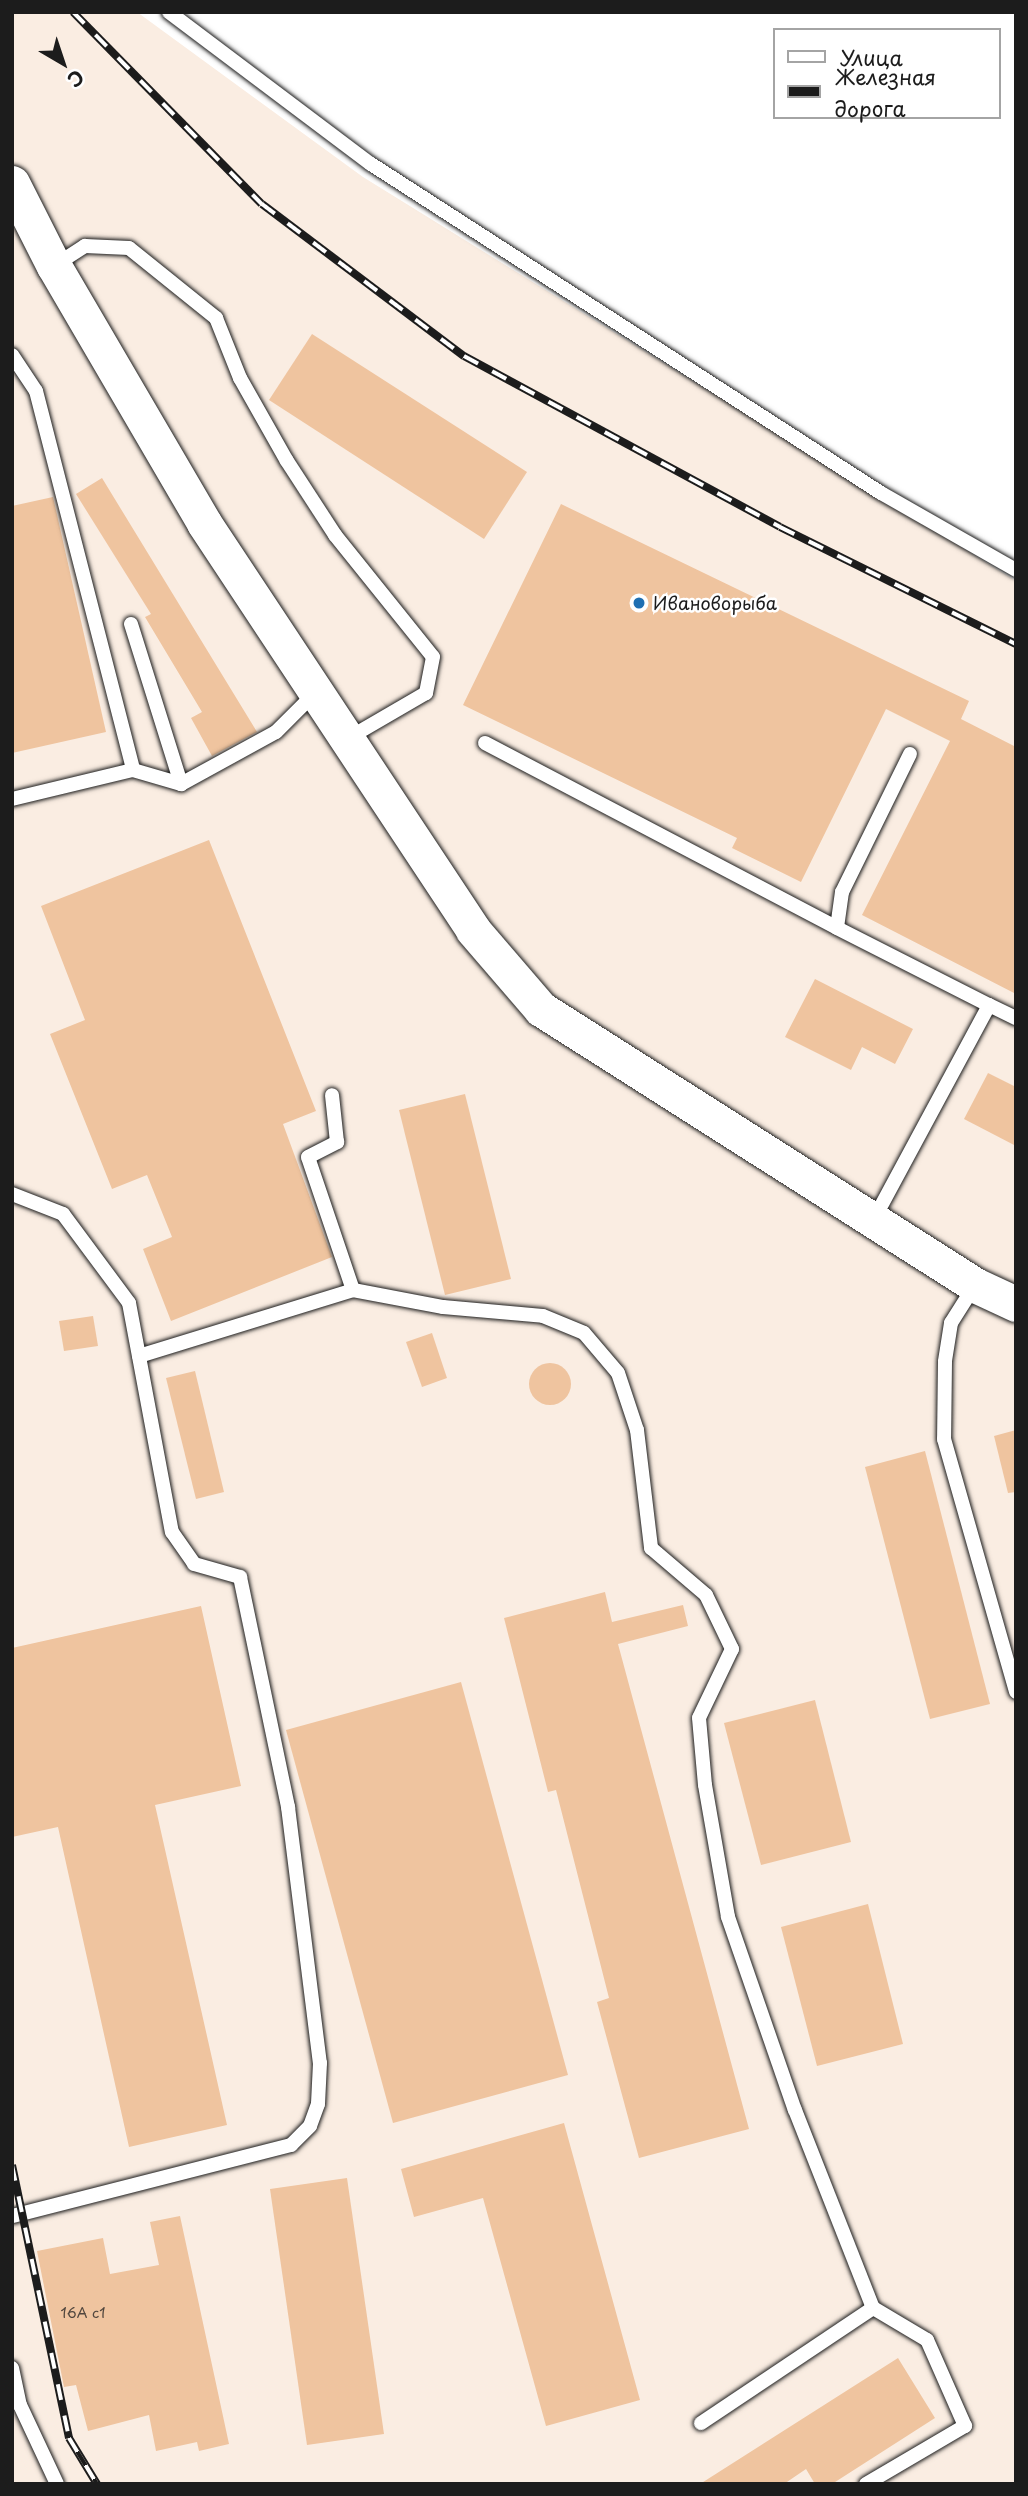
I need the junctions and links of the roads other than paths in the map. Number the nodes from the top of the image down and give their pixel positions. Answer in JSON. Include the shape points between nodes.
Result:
{"nodes":[{"id":1,"x":169,"y":12,"type":"edge"},
{"id":2,"x":12,"y":183,"type":"edge"},
{"id":3,"x":54,"y":266,"type":"junction"},
{"id":4,"x":12,"y":355,"type":"edge"},
{"id":5,"x":1016,"y":570,"type":"edge"},
{"id":6,"x":131,"y":624,"type":"dead end"},
{"id":7,"x":317,"y":691,"type":"junction"},
{"id":8,"x":347,"y":739,"type":"junction"},
{"id":9,"x":485,"y":743,"type":"dead end"},
{"id":10,"x":911,"y":754,"type":"dead end"},
{"id":11,"x":133,"y":770,"type":"junction"},
{"id":12,"x":181,"y":784,"type":"junction"},
{"id":13,"x":12,"y":799,"type":"edge"},
{"id":14,"x":837,"y":928,"type":"junction"},
{"id":15,"x":989,"y":1005,"type":"junction"},
{"id":16,"x":1016,"y":1018,"type":"edge"},
{"id":17,"x":332,"y":1096,"type":"dead end"},
{"id":18,"x":12,"y":1194,"type":"edge"},
{"id":19,"x":874,"y":1219,"type":"junction"},
{"id":20,"x":975,"y":1285,"type":"junction"},
{"id":21,"x":353,"y":1290,"type":"junction"},
{"id":22,"x":1016,"y":1304,"type":"edge"},
{"id":23,"x":139,"y":1356,"type":"junction"},
{"id":24,"x":1016,"y":1692,"type":"edge"},
{"id":25,"x":12,"y":2216,"type":"edge"},
{"id":26,"x":873,"y":2308,"type":"junction"},
{"id":27,"x":12,"y":2368,"type":"edge"},
{"id":28,"x":701,"y":2423,"type":"dead end"},
{"id":29,"x":57,"y":2484,"type":"edge"},
{"id":30,"x":866,"y":2484,"type":"edge"}],
"edges":[{"from":1,"to":5,"type":"lane","via":[[371,164],[521,263],[881,493]]},
{"from":2,"to":3,"type":"street"},
{"from":3,"to":7,"type":"street","via":[[204,523]]},
{"from":3,"to":8,"type":"lane","via":[[85,246],[129,248],[216,318],[240,378],[287,461],[335,535],[433,657],[426,693]]},
{"from":4,"to":11,"type":"lane","via":[[36,391]]},
{"from":6,"to":12,"type":"lane"},
{"from":7,"to":8,"type":"street"},
{"from":7,"to":12,"type":"lane","via":[[276,732]]},
{"from":8,"to":19,"type":"street","via":[[473,930],[541,1009]]},
{"from":9,"to":14,"type":"lane"},
{"from":10,"to":14,"type":"lane","via":[[842,892]]},
{"from":11,"to":12,"type":"lane"},
{"from":11,"to":13,"type":"lane"},
{"from":14,"to":15,"type":"lane"},
{"from":15,"to":16,"type":"lane"},
{"from":15,"to":19,"type":"lane"},
{"from":17,"to":21,"type":"lane","via":[[337,1142],[308,1157]]},
{"from":18,"to":23,"type":"lane","via":[[63,1214],[130,1303]]},
{"from":19,"to":20,"type":"street"},
{"from":20,"to":22,"type":"street"},
{"from":20,"to":24,"type":"lane","via":[[951,1323],[945,1362],[944,1440]]},
{"from":21,"to":23,"type":"lane"},
{"from":21,"to":26,"type":"lane","via":[[443,1307],[543,1315],[584,1333],[618,1373],[637,1430],[651,1548],[706,1595],[732,1649],[698,1718],[728,1917],[795,2110]]},
{"from":23,"to":25,"type":"lane","via":[[172,1532],[194,1564],[240,1577],[288,1807],[320,2063],[318,2104],[310,2126],[291,2145]]},
{"from":26,"to":28,"type":"lane"},
{"from":26,"to":30,"type":"lane","via":[[927,2340],[965,2426]]},
{"from":27,"to":29,"type":"lane","via":[[20,2405]]}]}
